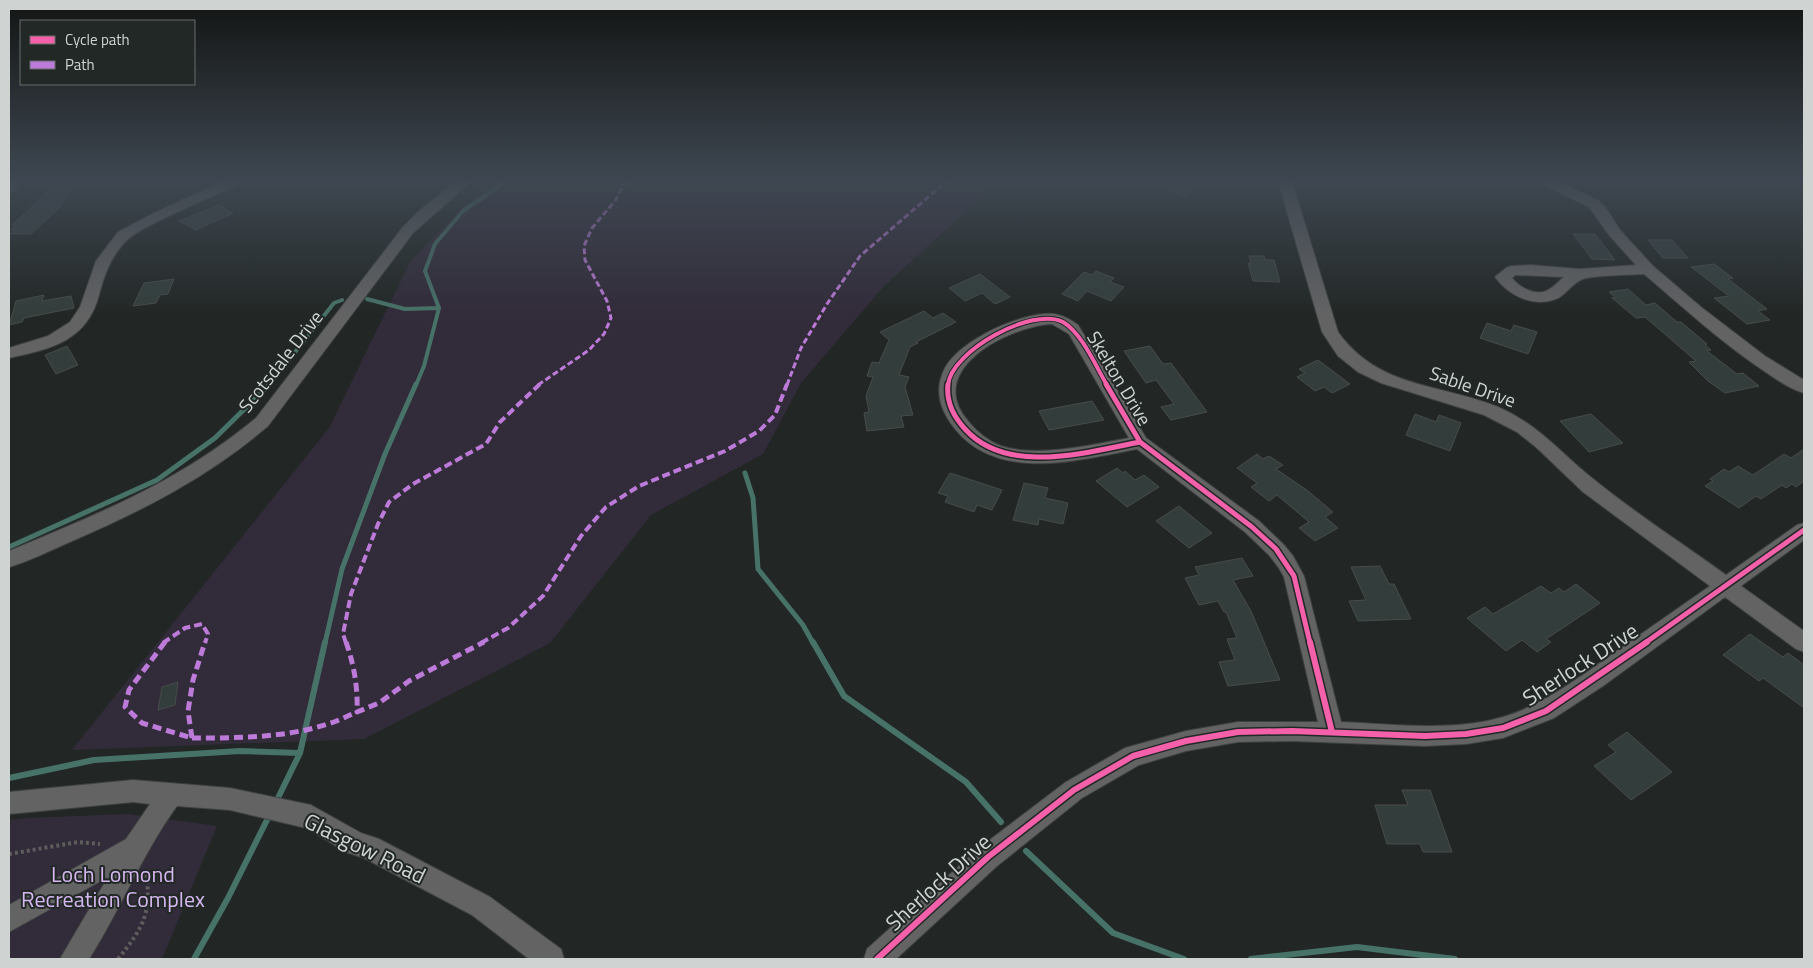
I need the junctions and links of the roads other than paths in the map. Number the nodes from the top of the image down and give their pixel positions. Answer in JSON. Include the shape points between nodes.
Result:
{"nodes":[{"id":1,"x":142,"y":225,"type":"edge"},
{"id":2,"x":413,"y":225,"type":"edge"},
{"id":3,"x":1298,"y":225,"type":"edge"},
{"id":4,"x":1610,"y":225,"type":"edge"},
{"id":5,"x":1648,"y":269,"type":"junction"},
{"id":6,"x":1580,"y":274,"type":"dead end"},
{"id":7,"x":9,"y":353,"type":"edge"},
{"id":8,"x":1804,"y":387,"type":"edge"},
{"id":9,"x":1140,"y":442,"type":"junction"},
{"id":10,"x":1804,"y":530,"type":"edge"},
{"id":11,"x":9,"y":559,"type":"edge"},
{"id":12,"x":1725,"y":585,"type":"junction"},
{"id":13,"x":1804,"y":643,"type":"edge"},
{"id":14,"x":1332,"y":732,"type":"junction"},
{"id":15,"x":170,"y":795,"type":"junction"},
{"id":16,"x":9,"y":803,"type":"edge"},
{"id":17,"x":136,"y":848,"type":"junction"},
{"id":18,"x":9,"y":918,"type":"edge"},
{"id":19,"x":73,"y":959,"type":"edge"},
{"id":20,"x":551,"y":959,"type":"edge"},
{"id":21,"x":877,"y":959,"type":"edge"}],
"edges":[{"from":1,"to":7,"type":"street","via":[[122,236],[110,250],[76,327],[41,344]]},
{"from":2,"to":11,"type":"street","name":"Scotsdale Drive","via":[[263,421],[232,448],[191,476],[138,503]]},
{"from":3,"to":12,"type":"street","name":"Sable Drive","via":[[1330,332],[1335,343],[1356,363],[1387,379],[1478,406],[1513,421],[1640,525]]},
{"from":4,"to":5,"type":"street"},
{"from":5,"to":6,"type":"street"},
{"from":5,"to":8,"type":"street","via":[[1758,360]]},
{"from":9,"to":9,"type":"street","name":"Skelton Drive","via":[[1050,456],[1010,454],[988,448],[959,424],[951,411],[948,382],[954,368],[994,336],[1032,320],[1053,318],[1075,331]]},
{"from":9,"to":14,"type":"street","name":"Skelton Drive","via":[[1249,525],[1287,562],[1302,605]]},
{"from":10,"to":12,"type":"street","name":"Sherlock Drive"},
{"from":12,"to":13,"type":"street"},
{"from":12,"to":14,"type":"street","name":"Sherlock Drive","via":[[1546,711],[1503,728],[1425,736]]},
{"from":14,"to":21,"type":"street","name":"Sherlock Drive","via":[[1238,732],[1186,741],[1133,756],[1074,790],[988,857]]},
{"from":15,"to":16,"type":"street","name":"Glasgow Road","via":[[133,791]]},
{"from":15,"to":17,"type":"street"},
{"from":15,"to":20,"type":"street","name":"Glasgow Road","via":[[230,799],[311,817],[355,843],[481,906]]},
{"from":17,"to":18,"type":"street"},
{"from":17,"to":19,"type":"street","via":[[106,909]]}]}
